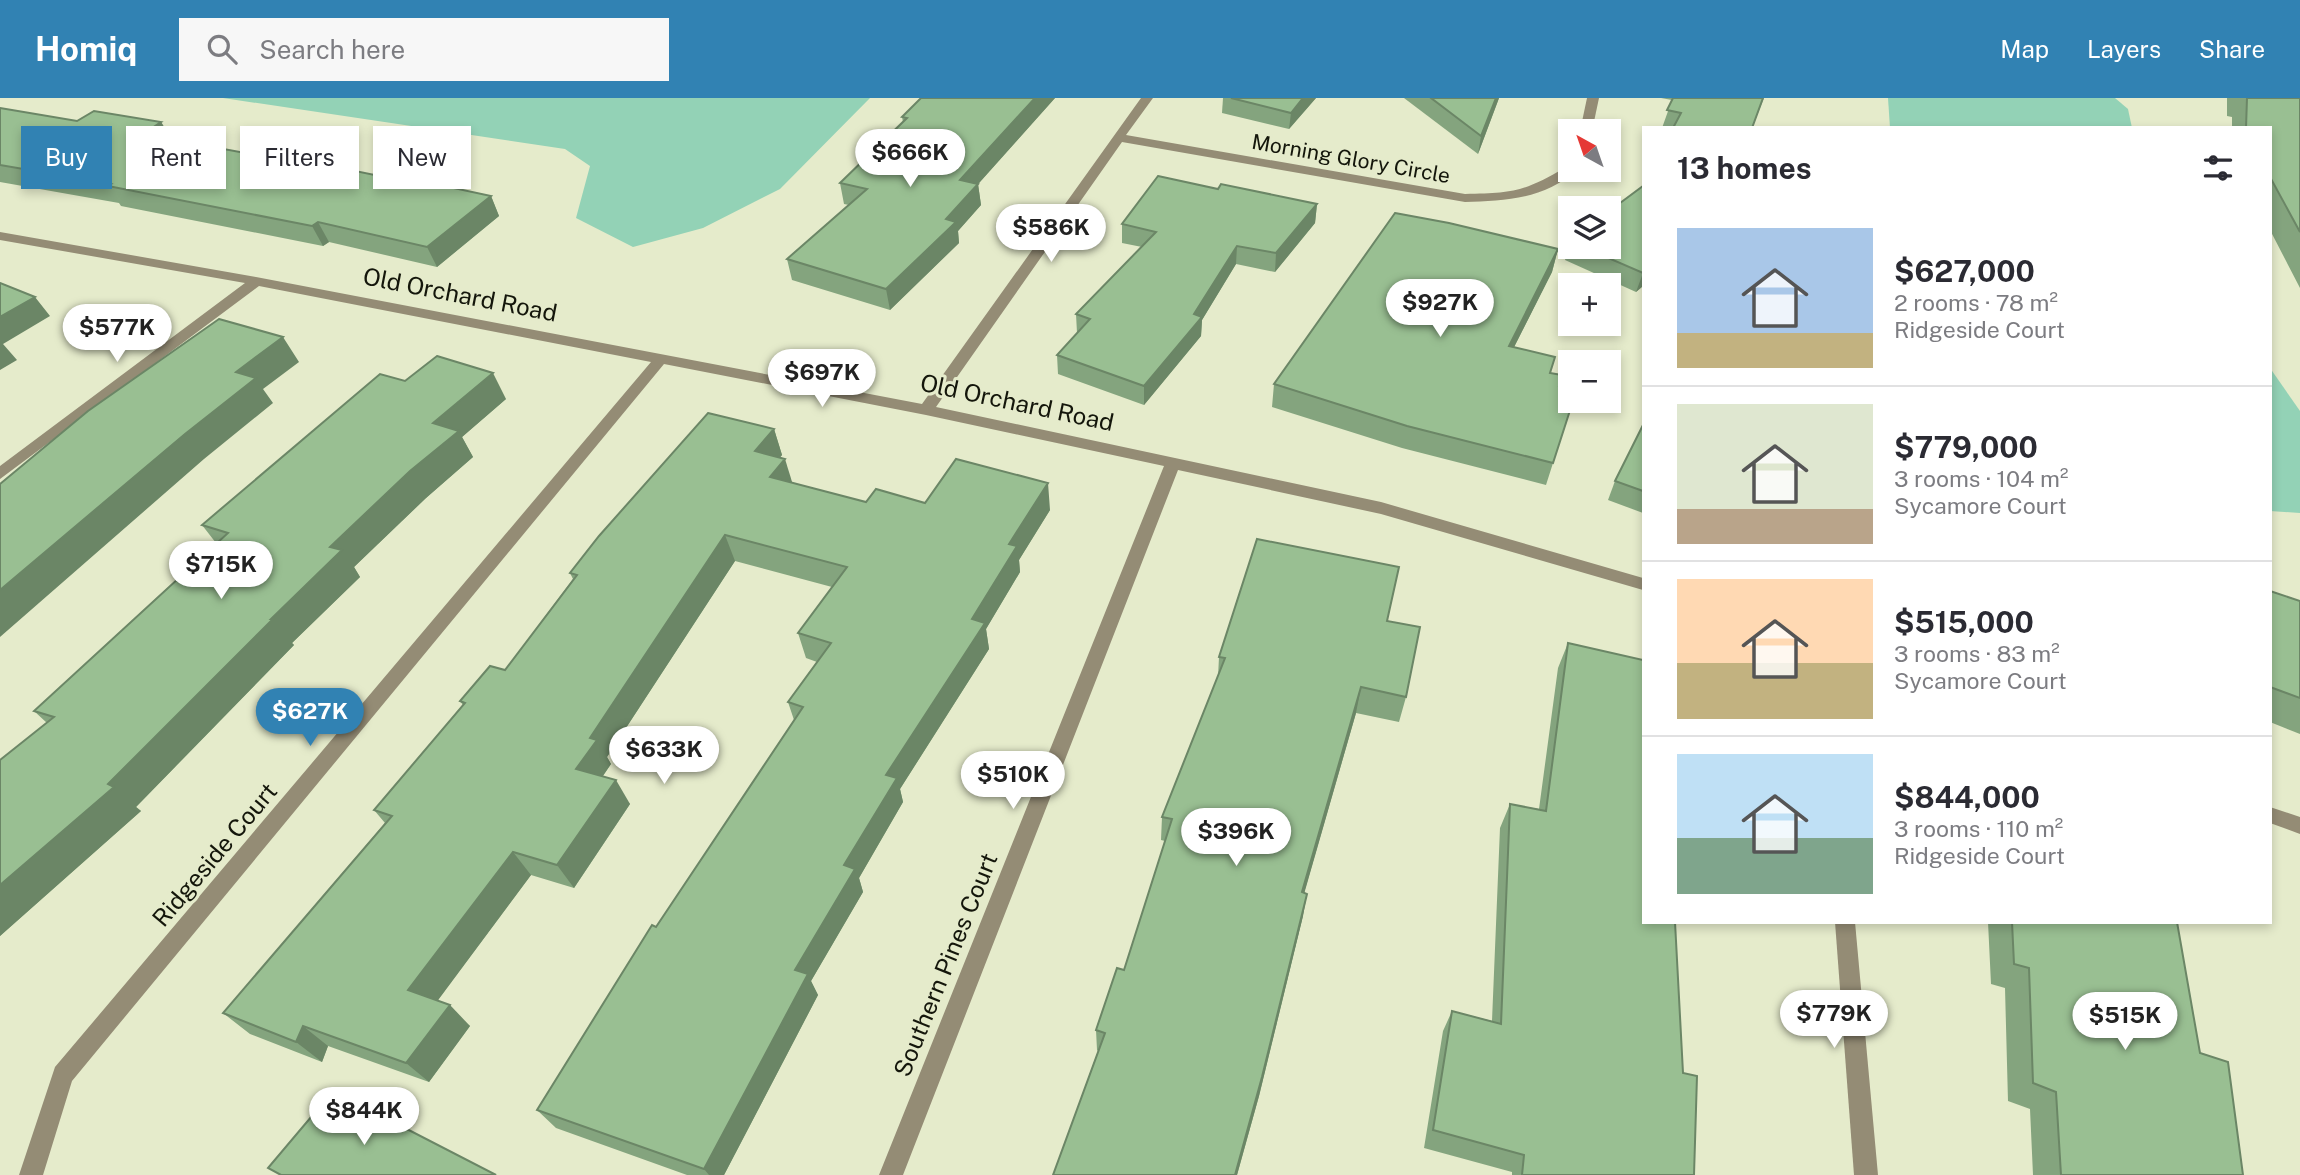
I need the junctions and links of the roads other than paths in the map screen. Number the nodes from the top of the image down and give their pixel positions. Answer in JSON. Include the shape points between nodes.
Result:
{"nodes":[{"id":1,"x":1147,"y":98,"type":"edge"},
{"id":2,"x":1593,"y":98,"type":"edge"},
{"id":3,"x":1589,"y":119,"type":"edge"},
{"id":4,"x":1121,"y":138,"type":"junction"},
{"id":5,"x":1558,"y":177,"type":"edge"},
{"id":6,"x":0,"y":236,"type":"edge"},
{"id":7,"x":256,"y":281,"type":"junction"},
{"id":8,"x":659,"y":361,"type":"junction"},
{"id":9,"x":926,"y":410,"type":"junction"},
{"id":10,"x":1173,"y":463,"type":"junction"},
{"id":11,"x":0,"y":474,"type":"edge"},
{"id":12,"x":1642,"y":584,"type":"edge"},
{"id":13,"x":2272,"y":816,"type":"edge"},
{"id":14,"x":2300,"y":826,"type":"edge"},
{"id":15,"x":1845,"y":924,"type":"edge"},
{"id":16,"x":31,"y":1175,"type":"edge"},
{"id":17,"x":891,"y":1175,"type":"edge"},
{"id":18,"x":1866,"y":1175,"type":"edge"}],
"edges":[{"from":1,"to":4,"type":"street"},
{"from":2,"to":3,"type":"street"},
{"from":4,"to":5,"type":"street","name":"Morning Glory Circle","via":[[1465,198],[1514,197]]},
{"from":4,"to":9,"type":"street"},
{"from":6,"to":7,"type":"street","name":"Old Orchard Road"},
{"from":7,"to":8,"type":"street","name":"Old Orchard Road"},
{"from":7,"to":11,"type":"street"},
{"from":8,"to":9,"type":"street","name":"Old Orchard Road"},
{"from":8,"to":16,"type":"street","name":"Ridgeside Court","via":[[64,1075]]},
{"from":9,"to":10,"type":"street","name":"Old Orchard Road"},
{"from":10,"to":12,"type":"street","name":"Old Orchard Road","via":[[1381,508]]},
{"from":10,"to":17,"type":"street","name":"Southern Pines Court"},
{"from":13,"to":14,"type":"street"},
{"from":15,"to":18,"type":"street"}]}
